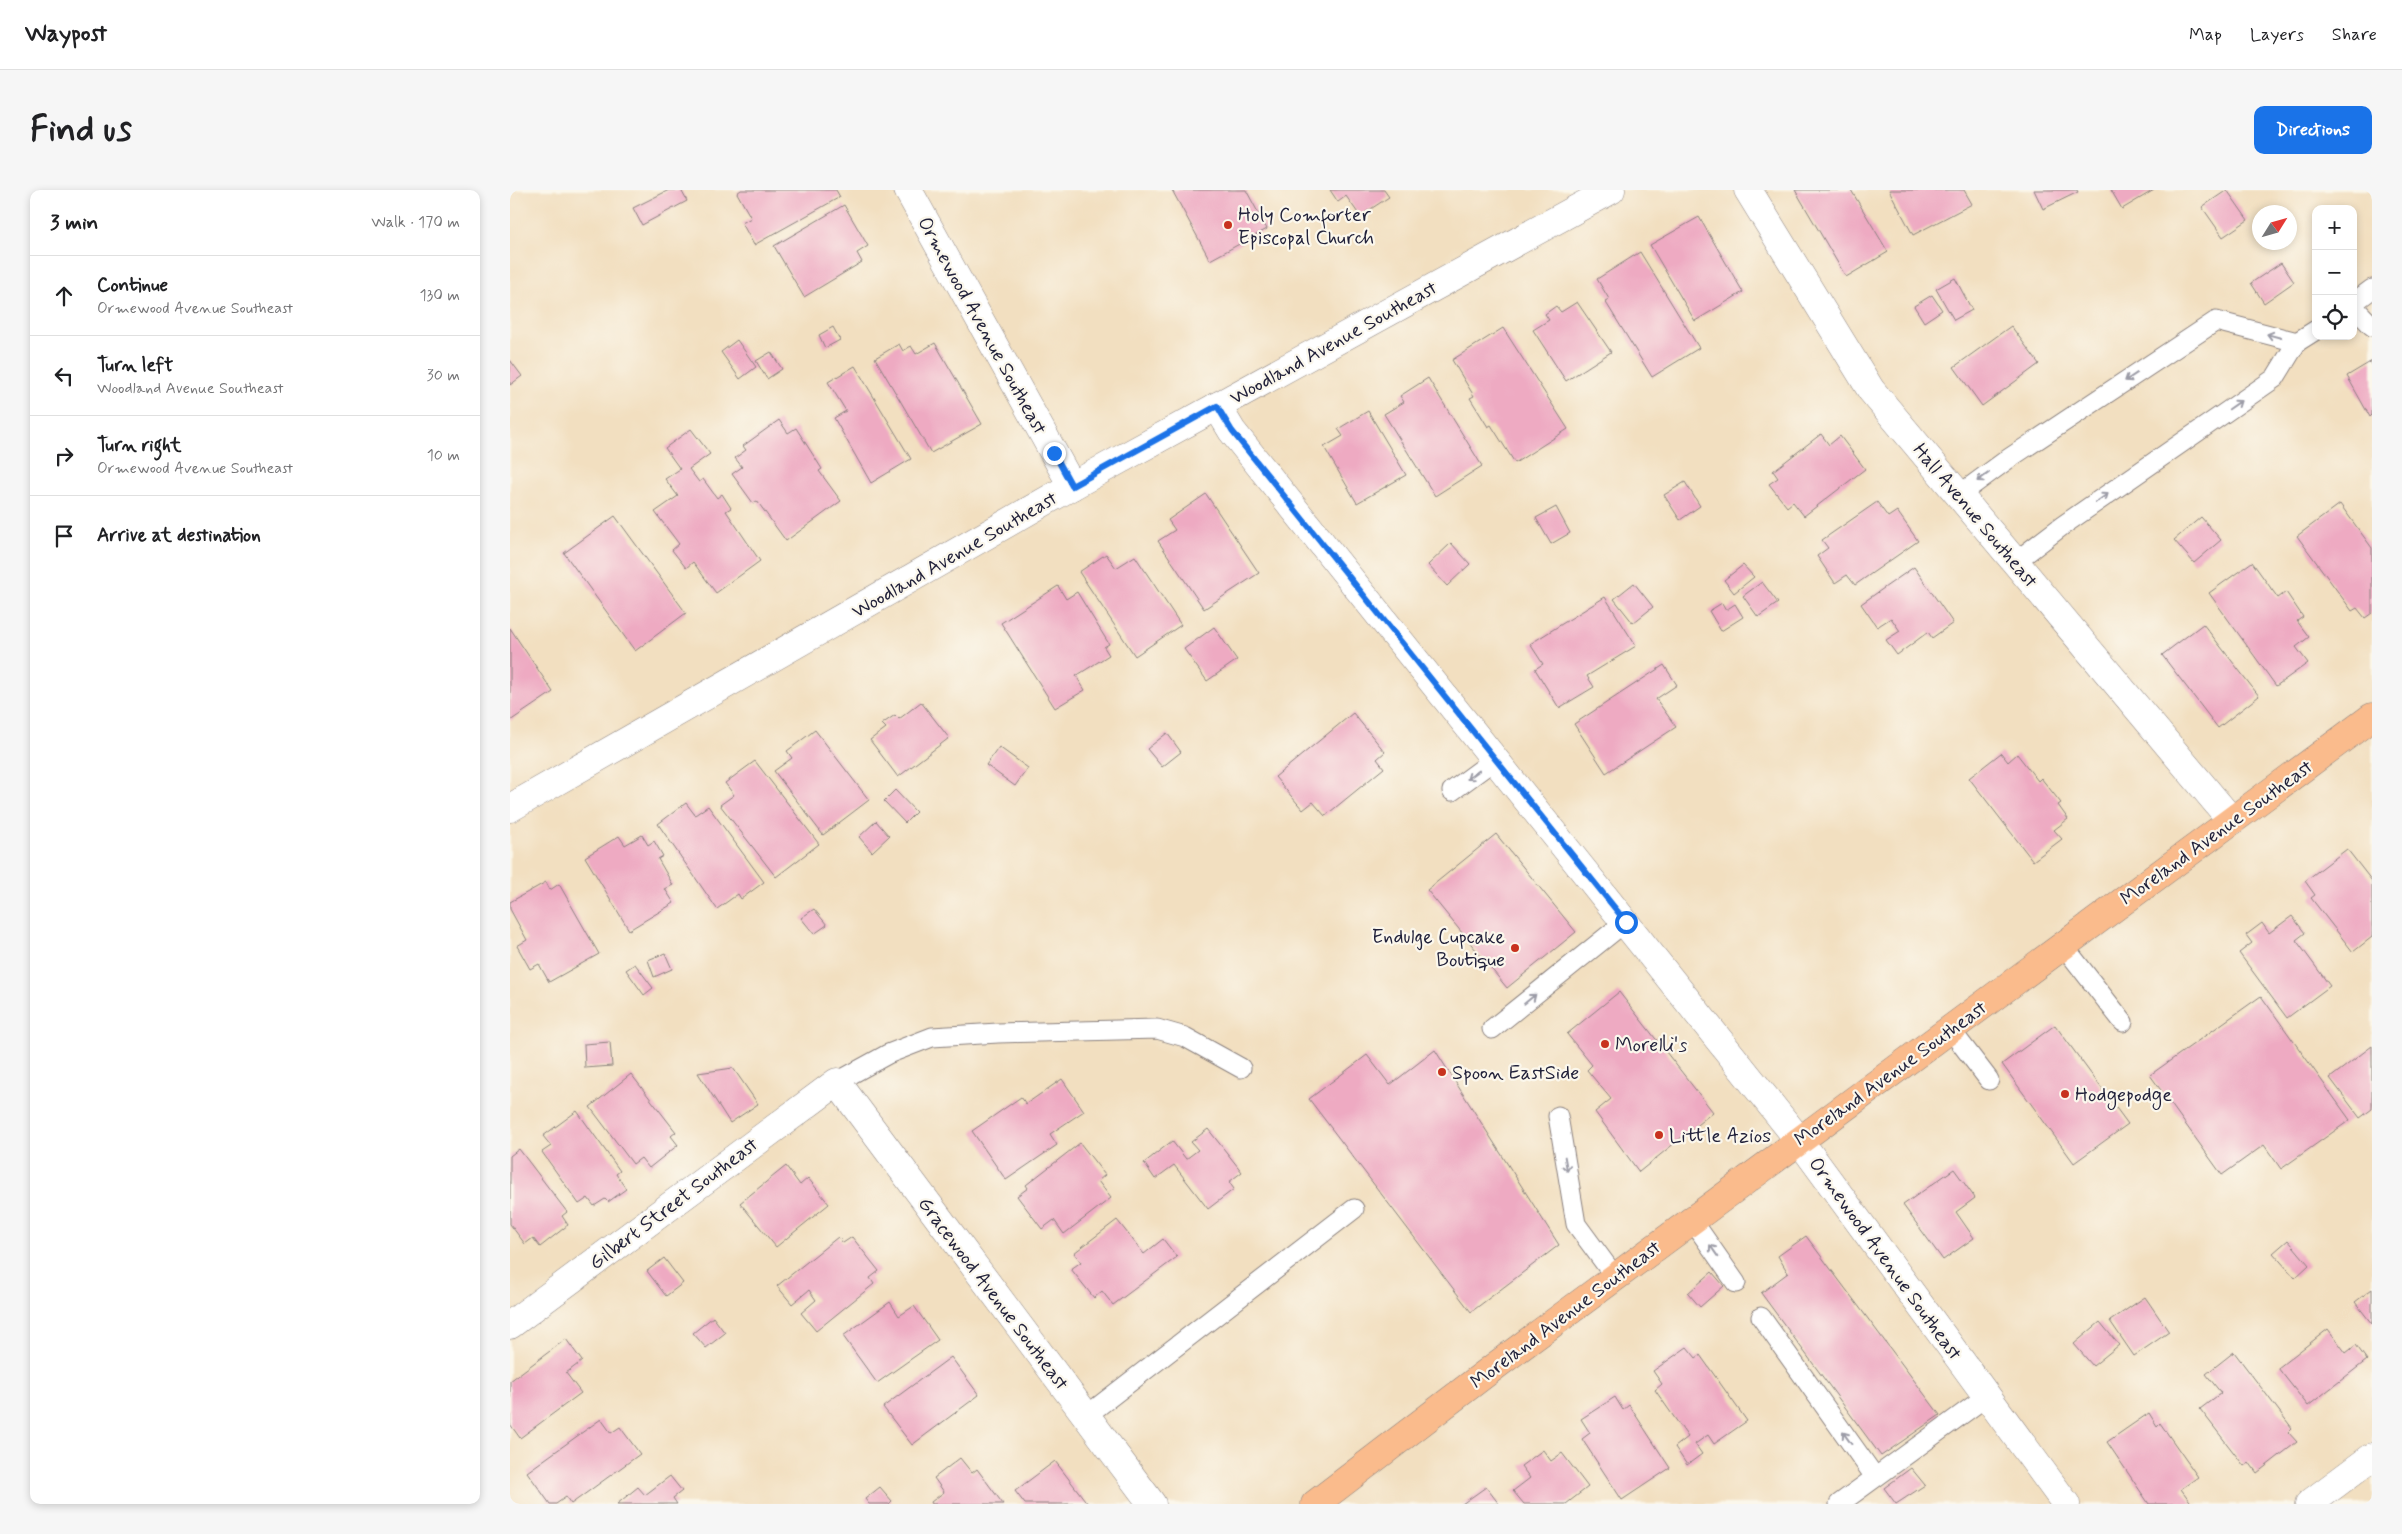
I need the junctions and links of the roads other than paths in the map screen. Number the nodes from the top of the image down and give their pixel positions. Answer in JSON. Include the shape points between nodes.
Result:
{"nodes":[{"id":1,"x":908,"y":190,"type":"edge"},
{"id":2,"x":1611,"y":190,"type":"edge"},
{"id":3,"x":1748,"y":190,"type":"edge"},
{"id":4,"x":2372,"y":289,"type":"edge"},
{"id":5,"x":2357,"y":302,"type":"edge"},
{"id":6,"x":2357,"y":309,"type":"edge"},
{"id":7,"x":2372,"y":326,"type":"edge"},
{"id":8,"x":2312,"y":333,"type":"edge"},
{"id":9,"x":2297,"y":342,"type":"junction"},
{"id":10,"x":1217,"y":406,"type":"junction"},
{"id":11,"x":1072,"y":486,"type":"junction"},
{"id":12,"x":1958,"y":495,"type":"junction"},
{"id":13,"x":2015,"y":562,"type":"junction"},
{"id":14,"x":2372,"y":717,"type":"edge"},
{"id":15,"x":1494,"y":760,"type":"junction"},
{"id":16,"x":1452,"y":791,"type":"dead end"},
{"id":17,"x":510,"y":808,"type":"edge"},
{"id":18,"x":2232,"y":821,"type":"junction"},
{"id":19,"x":1626,"y":922,"type":"junction"},
{"id":20,"x":2063,"y":945,"type":"junction"},
{"id":21,"x":2123,"y":1022,"type":"dead end"},
{"id":22,"x":1492,"y":1029,"type":"dead end"},
{"id":23,"x":1950,"y":1029,"type":"junction"},
{"id":24,"x":1241,"y":1068,"type":"dead end"},
{"id":25,"x":1989,"y":1080,"type":"dead end"},
{"id":26,"x":837,"y":1082,"type":"junction"},
{"id":27,"x":1558,"y":1116,"type":"dead end"},
{"id":28,"x":1799,"y":1140,"type":"junction"},
{"id":29,"x":1354,"y":1210,"type":"dead end"},
{"id":30,"x":1692,"y":1220,"type":"junction"},
{"id":31,"x":1614,"y":1277,"type":"junction"},
{"id":32,"x":1736,"y":1283,"type":"dead end"},
{"id":33,"x":1761,"y":1318,"type":"dead end"},
{"id":34,"x":510,"y":1324,"type":"edge"},
{"id":35,"x":1987,"y":1396,"type":"junction"},
{"id":36,"x":1086,"y":1416,"type":"junction"},
{"id":37,"x":2372,"y":1457,"type":"edge"},
{"id":38,"x":1875,"y":1477,"type":"junction"},
{"id":39,"x":1152,"y":1504,"type":"edge"},
{"id":40,"x":1315,"y":1504,"type":"edge"},
{"id":41,"x":1838,"y":1504,"type":"edge"},
{"id":42,"x":2066,"y":1504,"type":"edge"},
{"id":43,"x":2309,"y":1504,"type":"edge"}],
"edges":[{"from":1,"to":11,"type":"street","name":"Ormewood Avenue Southeast"},
{"from":2,"to":10,"type":"street","name":"Woodland Avenue Southeast"},
{"from":3,"to":12,"type":"street","name":"Hall Avenue Southeast","via":[[1870,390]]},
{"from":4,"to":5,"type":"lane"},
{"from":6,"to":7,"type":"lane"},
{"from":8,"to":9,"type":"lane"},
{"from":9,"to":12,"type":"lane","one_way":true,"via":[[2216,320]]},
{"from":13,"to":9,"type":"lane","one_way":true,"via":[[2275,378]]},
{"from":10,"to":11,"type":"street","name":"Woodland Avenue Southeast"},
{"from":10,"to":15,"type":"street","name":"Ormewood Avenue Southeast","via":[[1232,431]]},
{"from":11,"to":17,"type":"street","name":"Woodland Avenue Southeast"},
{"from":12,"to":13,"type":"street","name":"Hall Avenue Southeast"},
{"from":13,"to":18,"type":"street","name":"Hall Avenue Southeast"},
{"from":14,"to":18,"type":"highway","name":"Moreland Avenue Southeast"},
{"from":15,"to":16,"type":"lane","one_way":true},
{"from":15,"to":19,"type":"street","name":"Ormewood Avenue Southeast"},
{"from":18,"to":20,"type":"highway","name":"Moreland Avenue Southeast"},
{"from":22,"to":19,"type":"lane","one_way":true},
{"from":19,"to":28,"type":"street","name":"Ormewood Avenue Southeast"},
{"from":20,"to":21,"type":"lane"},
{"from":20,"to":23,"type":"highway","name":"Moreland Avenue Southeast"},
{"from":23,"to":25,"type":"lane"},
{"from":23,"to":28,"type":"highway","name":"Moreland Avenue Southeast"},
{"from":24,"to":26,"type":"lane","via":[[1185,1037],[1157,1029],[998,1033],[932,1037],[888,1054]]},
{"from":26,"to":34,"type":"street","name":"Gilbert Street Southeast"},
{"from":26,"to":36,"type":"street","name":"Gracewood Avenue Southeast"},
{"from":27,"to":31,"type":"lane","one_way":true,"via":[[1576,1224]]},
{"from":28,"to":30,"type":"highway","name":"Moreland Avenue Southeast"},
{"from":28,"to":35,"type":"street","name":"Ormewood Avenue Southeast"},
{"from":29,"to":36,"type":"lane"},
{"from":30,"to":31,"type":"highway","name":"Moreland Avenue Southeast"},
{"from":32,"to":30,"type":"lane","one_way":true},
{"from":31,"to":40,"type":"highway","name":"Moreland Avenue Southeast"},
{"from":38,"to":33,"type":"lane","one_way":true},
{"from":35,"to":38,"type":"lane"},
{"from":35,"to":42,"type":"street","name":"Ormewood Avenue Southeast"},
{"from":36,"to":39,"type":"street","name":"Gracewood Avenue Southeast"},
{"from":37,"to":43,"type":"street"},
{"from":38,"to":41,"type":"lane"}]}
